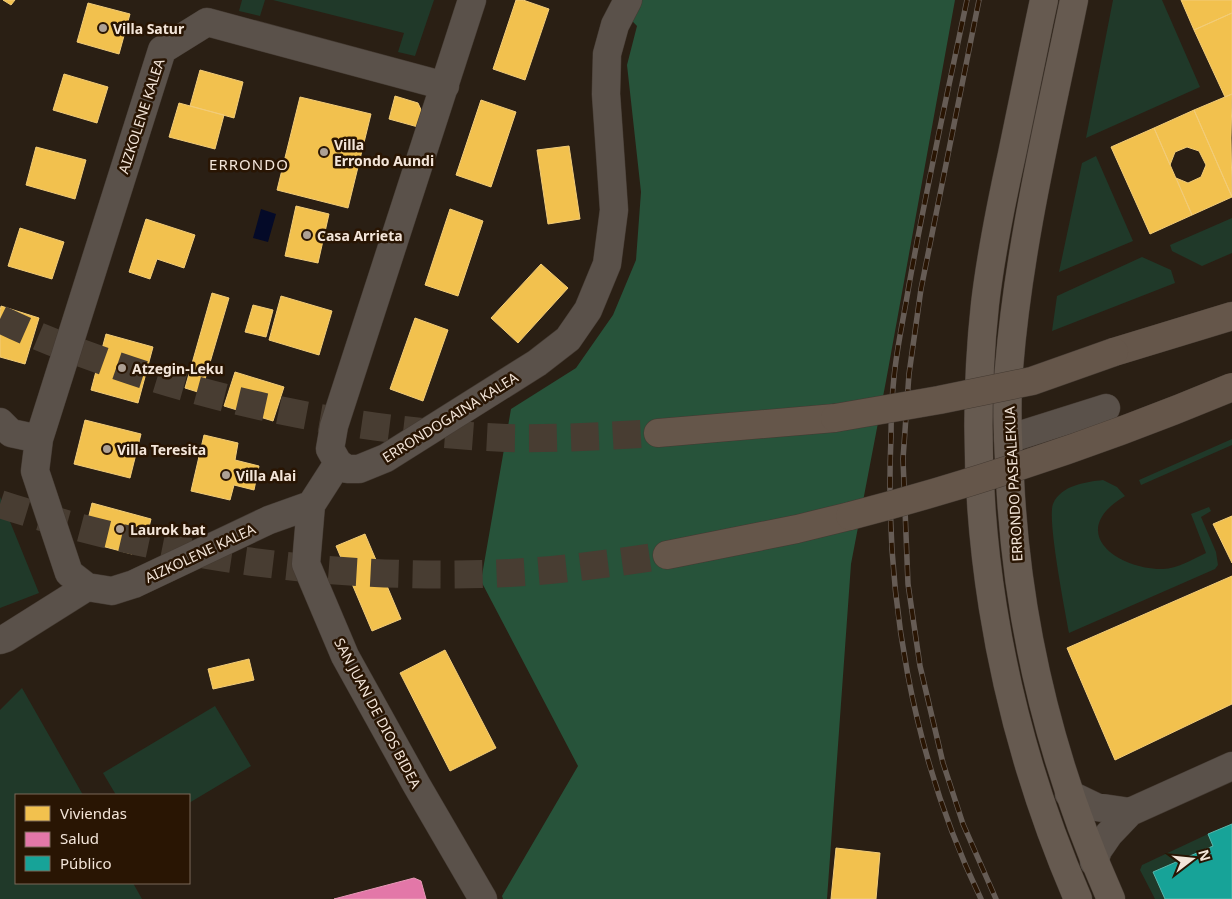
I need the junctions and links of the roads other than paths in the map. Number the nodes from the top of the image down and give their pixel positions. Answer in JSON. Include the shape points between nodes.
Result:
{"nodes":[{"id":1,"x":472,"y":0,"type":"edge"},
{"id":2,"x":628,"y":0,"type":"edge"},
{"id":3,"x":1044,"y":0,"type":"edge"},
{"id":4,"x":1074,"y":0,"type":"edge"},
{"id":5,"x":445,"y":86,"type":"junction"},
{"id":6,"x":1232,"y":316,"type":"edge"},
{"id":7,"x":1232,"y":386,"type":"edge"},
{"id":8,"x":1106,"y":408,"type":"dead end"},
{"id":9,"x":0,"y":422,"type":"edge"},
{"id":10,"x":658,"y":433,"type":"tunnel mouth"},
{"id":11,"x":38,"y":439,"type":"junction"},
{"id":12,"x":1008,"y":439,"type":"junction"},
{"id":13,"x":338,"y":464,"type":"junction"},
{"id":14,"x":311,"y":505,"type":"junction"},
{"id":15,"x":667,"y":555,"type":"tunnel mouth"},
{"id":16,"x":87,"y":588,"type":"junction"},
{"id":17,"x":0,"y":640,"type":"edge"},
{"id":18,"x":1232,"y":766,"type":"edge"},
{"id":19,"x":1069,"y":794,"type":"junction"},
{"id":20,"x":1130,"y":812,"type":"junction"},
{"id":21,"x":1094,"y":862,"type":"junction"},
{"id":22,"x":483,"y":899,"type":"edge"},
{"id":23,"x":1078,"y":899,"type":"edge"},
{"id":24,"x":1111,"y":899,"type":"edge"}],
"edges":[{"from":1,"to":5,"type":"street"},
{"from":2,"to":13,"type":"street","name":"ERRONDOGAINA KALEA","via":[[615,25],[607,54],[606,94],[614,210],[607,264],[588,310],[568,339],[537,363],[386,458],[359,469],[347,469]]},
{"from":3,"to":23,"type":"main road","via":[[995,235],[980,372],[978,441],[981,511],[999,648],[1014,716],[1034,782]]},
{"from":4,"to":12,"type":"main road","name":"ERRONDO PASEALEKUA","via":[[1025,238],[1009,370]]},
{"from":5,"to":11,"type":"street","name":"AIZKOLENE KALEA","via":[[207,22],[162,50]]},
{"from":5,"to":13,"type":"street","via":[[334,426],[330,449]]},
{"from":6,"to":10,"type":"highway","bridge":true,"via":[[1032,381],[939,400],[835,418]]},
{"from":7,"to":15,"type":"highway","bridge":true,"via":[[1074,448],[931,495],[797,529]]},
{"from":8,"to":12,"type":"street"},
{"from":9,"to":11,"type":"street","via":[[11,433]]},
{"from":11,"to":16,"type":"street","name":"AIZKOLENE KALEA","via":[[35,471],[69,573]]},
{"from":12,"to":19,"type":"main road","name":"ERRONDO PASEALEKUA","via":[[1011,508],[1029,646]]},
{"from":13,"to":14,"type":"street","name":"SAN JUAN DE DIOS BIDEA"},
{"from":14,"to":16,"type":"street","name":"AIZKOLENE KALEA","via":[[269,520],[134,584],[112,590]]},
{"from":14,"to":22,"type":"street","name":"SAN JUAN DE DIOS BIDEA","via":[[306,564],[346,656]]},
{"from":16,"to":17,"type":"street"},
{"from":18,"to":20,"type":"street"},
{"from":19,"to":20,"type":"street","via":[[1096,808]]},
{"from":19,"to":21,"type":"main road","name":"ERRONDO PASEALEKUA"},
{"from":20,"to":21,"type":"street","via":[[1109,834]]},
{"from":21,"to":24,"type":"main road","name":"ERRONDO PASEALEKUA"}]}
